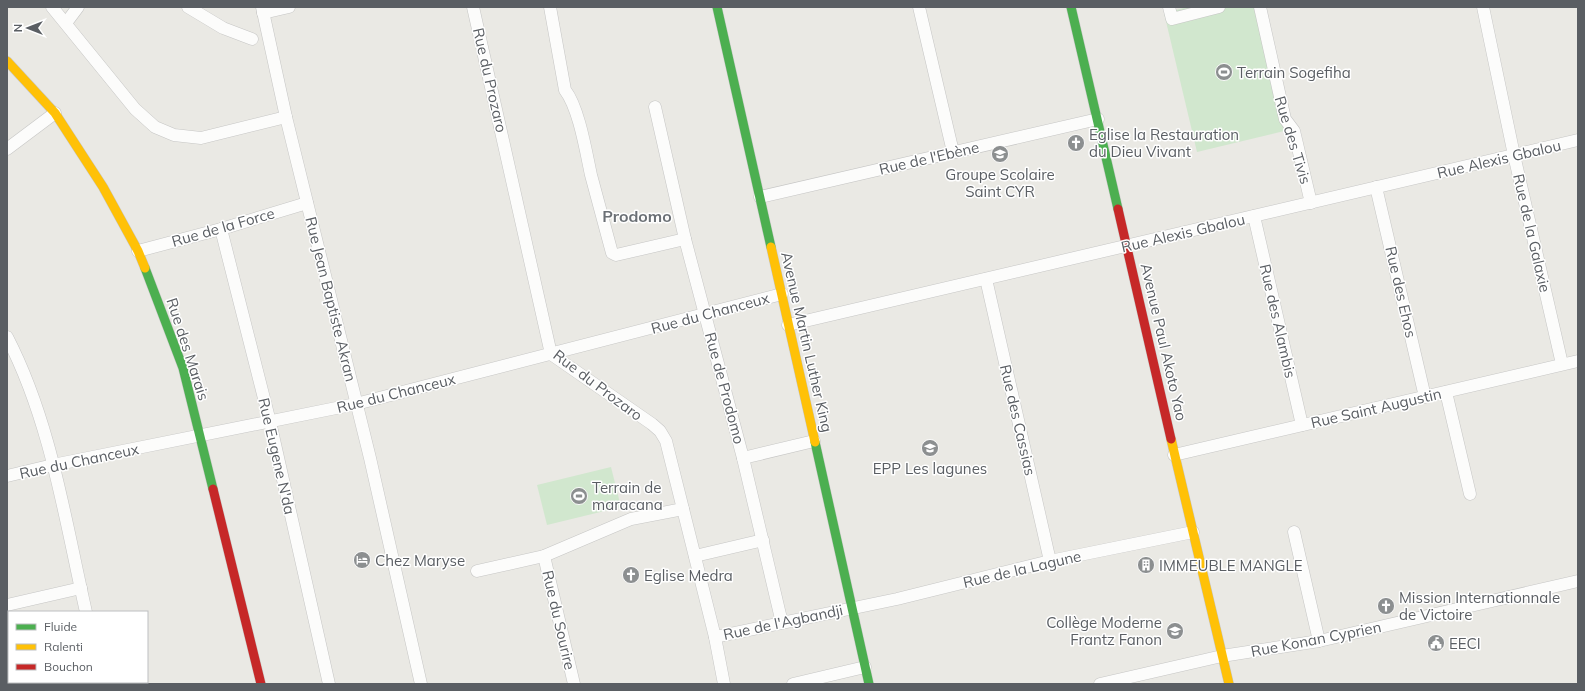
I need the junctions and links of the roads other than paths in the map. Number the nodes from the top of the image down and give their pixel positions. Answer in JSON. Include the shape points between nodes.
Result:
{"nodes":[{"id":1,"x":52,"y":7,"type":"edge"},
{"id":2,"x":78,"y":7,"type":"edge"},
{"id":3,"x":188,"y":7,"type":"edge"},
{"id":4,"x":289,"y":7,"type":"edge"},
{"id":5,"x":473,"y":7,"type":"edge"},
{"id":6,"x":550,"y":7,"type":"edge"},
{"id":7,"x":717,"y":7,"type":"edge"},
{"id":8,"x":919,"y":7,"type":"edge"},
{"id":9,"x":1071,"y":7,"type":"edge"},
{"id":10,"x":1219,"y":7,"type":"edge"},
{"id":11,"x":1260,"y":7,"type":"edge"},
{"id":12,"x":1483,"y":7,"type":"edge"},
{"id":13,"x":262,"y":10,"type":"edge"},
{"id":14,"x":1171,"y":13,"type":"edge"},
{"id":15,"x":66,"y":23,"type":"junction"},
{"id":16,"x":252,"y":39,"type":"dead end"},
{"id":17,"x":7,"y":61,"type":"edge"},
{"id":18,"x":655,"y":107,"type":"dead end"},
{"id":19,"x":55,"y":113,"type":"junction"},
{"id":20,"x":286,"y":117,"type":"junction"},
{"id":21,"x":1098,"y":119,"type":"junction"},
{"id":22,"x":1578,"y":140,"type":"edge"},
{"id":23,"x":7,"y":149,"type":"edge"},
{"id":24,"x":953,"y":152,"type":"junction"},
{"id":25,"x":1514,"y":155,"type":"junction"},
{"id":26,"x":1376,"y":187,"type":"junction"},
{"id":27,"x":760,"y":197,"type":"junction"},
{"id":28,"x":1311,"y":202,"type":"junction"},
{"id":29,"x":307,"y":203,"type":"junction"},
{"id":30,"x":1254,"y":216,"type":"junction"},
{"id":31,"x":221,"y":229,"type":"junction"},
{"id":32,"x":685,"y":239,"type":"junction"},
{"id":33,"x":1128,"y":246,"type":"junction"},
{"id":34,"x":138,"y":251,"type":"junction"},
{"id":35,"x":986,"y":279,"type":"junction"},
{"id":36,"x":782,"y":294,"type":"junction"},
{"id":37,"x":705,"y":314,"type":"junction"},
{"id":38,"x":788,"y":325,"type":"junction"},
{"id":39,"x":7,"y":338,"type":"edge"},
{"id":40,"x":551,"y":354,"type":"junction"},
{"id":41,"x":1578,"y":361,"type":"edge"},
{"id":42,"x":1562,"y":364,"type":"junction"},
{"id":43,"x":1446,"y":392,"type":"junction"},
{"id":44,"x":1425,"y":397,"type":"junction"},
{"id":45,"x":356,"y":404,"type":"junction"},
{"id":46,"x":270,"y":422,"type":"junction"},
{"id":47,"x":1302,"y":425,"type":"junction"},
{"id":48,"x":201,"y":435,"type":"junction"},
{"id":49,"x":814,"y":441,"type":"junction"},
{"id":50,"x":1174,"y":455,"type":"junction"},
{"id":51,"x":743,"y":458,"type":"junction"},
{"id":52,"x":53,"y":465,"type":"junction"},
{"id":53,"x":7,"y":476,"type":"edge"},
{"id":54,"x":1470,"y":494,"type":"dead end"},
{"id":55,"x":683,"y":509,"type":"junction"},
{"id":56,"x":1193,"y":532,"type":"junction"},
{"id":57,"x":1294,"y":532,"type":"dead end"},
{"id":58,"x":763,"y":540,"type":"junction"},
{"id":59,"x":544,"y":556,"type":"junction"},
{"id":60,"x":695,"y":556,"type":"junction"},
{"id":61,"x":1050,"y":561,"type":"junction"},
{"id":62,"x":477,"y":571,"type":"dead end"},
{"id":63,"x":1578,"y":581,"type":"edge"},
{"id":64,"x":81,"y":588,"type":"junction"},
{"id":65,"x":7,"y":606,"type":"edge"},
{"id":66,"x":852,"y":607,"type":"junction"},
{"id":67,"x":86,"y":611,"type":"edge"},
{"id":68,"x":782,"y":623,"type":"junction"},
{"id":69,"x":715,"y":637,"type":"junction"},
{"id":70,"x":1319,"y":641,"type":"junction"},
{"id":71,"x":1222,"y":656,"type":"junction"},
{"id":72,"x":865,"y":667,"type":"junction"},
{"id":73,"x":261,"y":684,"type":"edge"},
{"id":74,"x":329,"y":684,"type":"edge"},
{"id":75,"x":421,"y":684,"type":"edge"},
{"id":76,"x":574,"y":684,"type":"edge"},
{"id":77,"x":724,"y":684,"type":"edge"},
{"id":78,"x":792,"y":684,"type":"edge"},
{"id":79,"x":869,"y":684,"type":"edge"},
{"id":80,"x":1100,"y":684,"type":"edge"},
{"id":81,"x":1229,"y":684,"type":"edge"}],
"edges":[{"from":1,"to":15,"type":"street"},
{"from":2,"to":15,"type":"street"},
{"from":3,"to":16,"type":"street","via":[[223,28]]},
{"from":4,"to":13,"type":"street"},
{"from":5,"to":40,"type":"street","name":"Rue du Prozaro"},
{"from":6,"to":32,"type":"street","via":[[565,90],[581,129],[612,253]]},
{"from":7,"to":27,"type":"street","name":"Avenue Martin Luther King"},
{"from":8,"to":24,"type":"street"},
{"from":9,"to":21,"type":"street","name":"Avenue Paul Akoto Yao"},
{"from":10,"to":14,"type":"street"},
{"from":11,"to":28,"type":"street","name":"Rue des Tivis","via":[[1285,119],[1294,131]]},
{"from":12,"to":25,"type":"street","name":"Rue de la Galaxie"},
{"from":13,"to":20,"type":"street","name":"Rue Jean Baptiste Akran"},
{"from":15,"to":20,"type":"street","via":[[136,109],[155,127],[174,135],[201,138]]},
{"from":17,"to":19,"type":"street","name":"Rue des Marais"},
{"from":18,"to":32,"type":"street","name":"Rue de Prodomo"},
{"from":19,"to":23,"type":"street"},
{"from":19,"to":34,"type":"street","name":"Rue des Marais","via":[[104,187]]},
{"from":20,"to":29,"type":"street","name":"Rue Jean Baptiste Akran"},
{"from":21,"to":24,"type":"street","name":"Rue de l'Ebène"},
{"from":21,"to":33,"type":"street","name":"Avenue Paul Akoto Yao"},
{"from":22,"to":25,"type":"street","name":"Rue Alexis Gbalou"},
{"from":24,"to":27,"type":"street","name":"Rue de l'Ebène"},
{"from":25,"to":26,"type":"street","name":"Rue Alexis Gbalou"},
{"from":25,"to":42,"type":"street","name":"Rue de la Galaxie"},
{"from":26,"to":28,"type":"street","name":"Rue Alexis Gbalou"},
{"from":26,"to":44,"type":"street","name":"Rue des Ehos"},
{"from":27,"to":36,"type":"street","name":"Avenue Martin Luther King"},
{"from":28,"to":30,"type":"street","name":"Rue Alexis Gbalou"},
{"from":29,"to":31,"type":"street","name":"Rue de la Force"},
{"from":29,"to":45,"type":"street","name":"Rue Jean Baptiste Akran"},
{"from":30,"to":33,"type":"street","name":"Rue Alexis Gbalou"},
{"from":30,"to":47,"type":"street","name":"Rue des Alambis"},
{"from":31,"to":34,"type":"street","name":"Rue de la Force"},
{"from":31,"to":46,"type":"street","name":"Rue Eugene N'da"},
{"from":32,"to":37,"type":"street","name":"Rue de Prodomo"},
{"from":33,"to":35,"type":"street","name":"Rue Alexis Gbalou"},
{"from":33,"to":50,"type":"street","name":"Avenue Paul Akoto Yao"},
{"from":34,"to":48,"type":"street","name":"Rue des Marais","via":[[183,368]]},
{"from":35,"to":38,"type":"street","name":"Rue Alexis Gbalou"},
{"from":35,"to":61,"type":"street","name":"Rue des Cassias"},
{"from":36,"to":37,"type":"street","name":"Rue du Chanceux"},
{"from":36,"to":38,"type":"street","name":"Avenue Martin Luther King"},
{"from":37,"to":40,"type":"street","name":"Rue du Chanceux"},
{"from":37,"to":51,"type":"street","name":"Rue de Prodomo"},
{"from":38,"to":49,"type":"street","name":"Avenue Martin Luther King"},
{"from":39,"to":52,"type":"street","via":[[18,359],[42,425]]},
{"from":40,"to":45,"type":"street","name":"Rue du Chanceux"},
{"from":40,"to":55,"type":"street","name":"Rue du Prozaro","via":[[660,431],[666,441]]},
{"from":41,"to":42,"type":"street","name":"Rue Saint Augustin"},
{"from":42,"to":43,"type":"street","name":"Rue Saint Augustin"},
{"from":43,"to":44,"type":"street","name":"Rue Saint Augustin"},
{"from":43,"to":54,"type":"street"},
{"from":44,"to":47,"type":"street","name":"Rue Saint Augustin"},
{"from":45,"to":46,"type":"street","name":"Rue du Chanceux"},
{"from":45,"to":75,"type":"street","name":"Rue Jean Baptiste Akran"},
{"from":46,"to":48,"type":"street","name":"Rue du Chanceux"},
{"from":46,"to":74,"type":"street","name":"Rue Eugene N'da"},
{"from":47,"to":50,"type":"street","name":"Rue Saint Augustin"},
{"from":48,"to":52,"type":"street","name":"Rue du Chanceux"},
{"from":48,"to":73,"type":"street","name":"Rue des Marais"},
{"from":49,"to":51,"type":"street"},
{"from":49,"to":66,"type":"street","name":"Avenue Martin Luther King"},
{"from":50,"to":56,"type":"street","name":"Avenue Paul Akoto Yao"},
{"from":51,"to":58,"type":"street","name":"Rue de Prodomo"},
{"from":52,"to":53,"type":"street","name":"Rue du Chanceux"},
{"from":52,"to":64,"type":"street"},
{"from":55,"to":59,"type":"street","via":[[631,519]]},
{"from":55,"to":60,"type":"street","name":"Rue du Prozaro"},
{"from":56,"to":61,"type":"street","name":"Rue de la Lagune"},
{"from":56,"to":71,"type":"street","name":"Avenue Paul Akoto Yao"},
{"from":57,"to":70,"type":"street"},
{"from":58,"to":60,"type":"street"},
{"from":58,"to":68,"type":"street","name":"Rue de Prodomo"},
{"from":59,"to":62,"type":"street"},
{"from":59,"to":76,"type":"street","name":"Rue du Sourire"},
{"from":60,"to":69,"type":"street","name":"Rue du Prozaro"},
{"from":61,"to":66,"type":"street","name":"Rue de la Lagune"},
{"from":63,"to":70,"type":"street","name":"Rue Konan Cyprien"},
{"from":64,"to":65,"type":"street"},
{"from":64,"to":67,"type":"street"},
{"from":66,"to":68,"type":"street","name":"Rue de l'Agbandji"},
{"from":66,"to":72,"type":"street","name":"Avenue Martin Luther King"},
{"from":68,"to":69,"type":"street","name":"Rue de l'Agbandji"},
{"from":69,"to":77,"type":"street","name":"Rue du Prozaro"},
{"from":70,"to":71,"type":"street","name":"Rue Konan Cyprien"},
{"from":71,"to":80,"type":"street","name":"Rue Konan Cyprien"},
{"from":71,"to":81,"type":"street","name":"Avenue Paul Akoto Yao"},
{"from":72,"to":78,"type":"street"},
{"from":72,"to":79,"type":"street","name":"Avenue Martin Luther King"}]}
